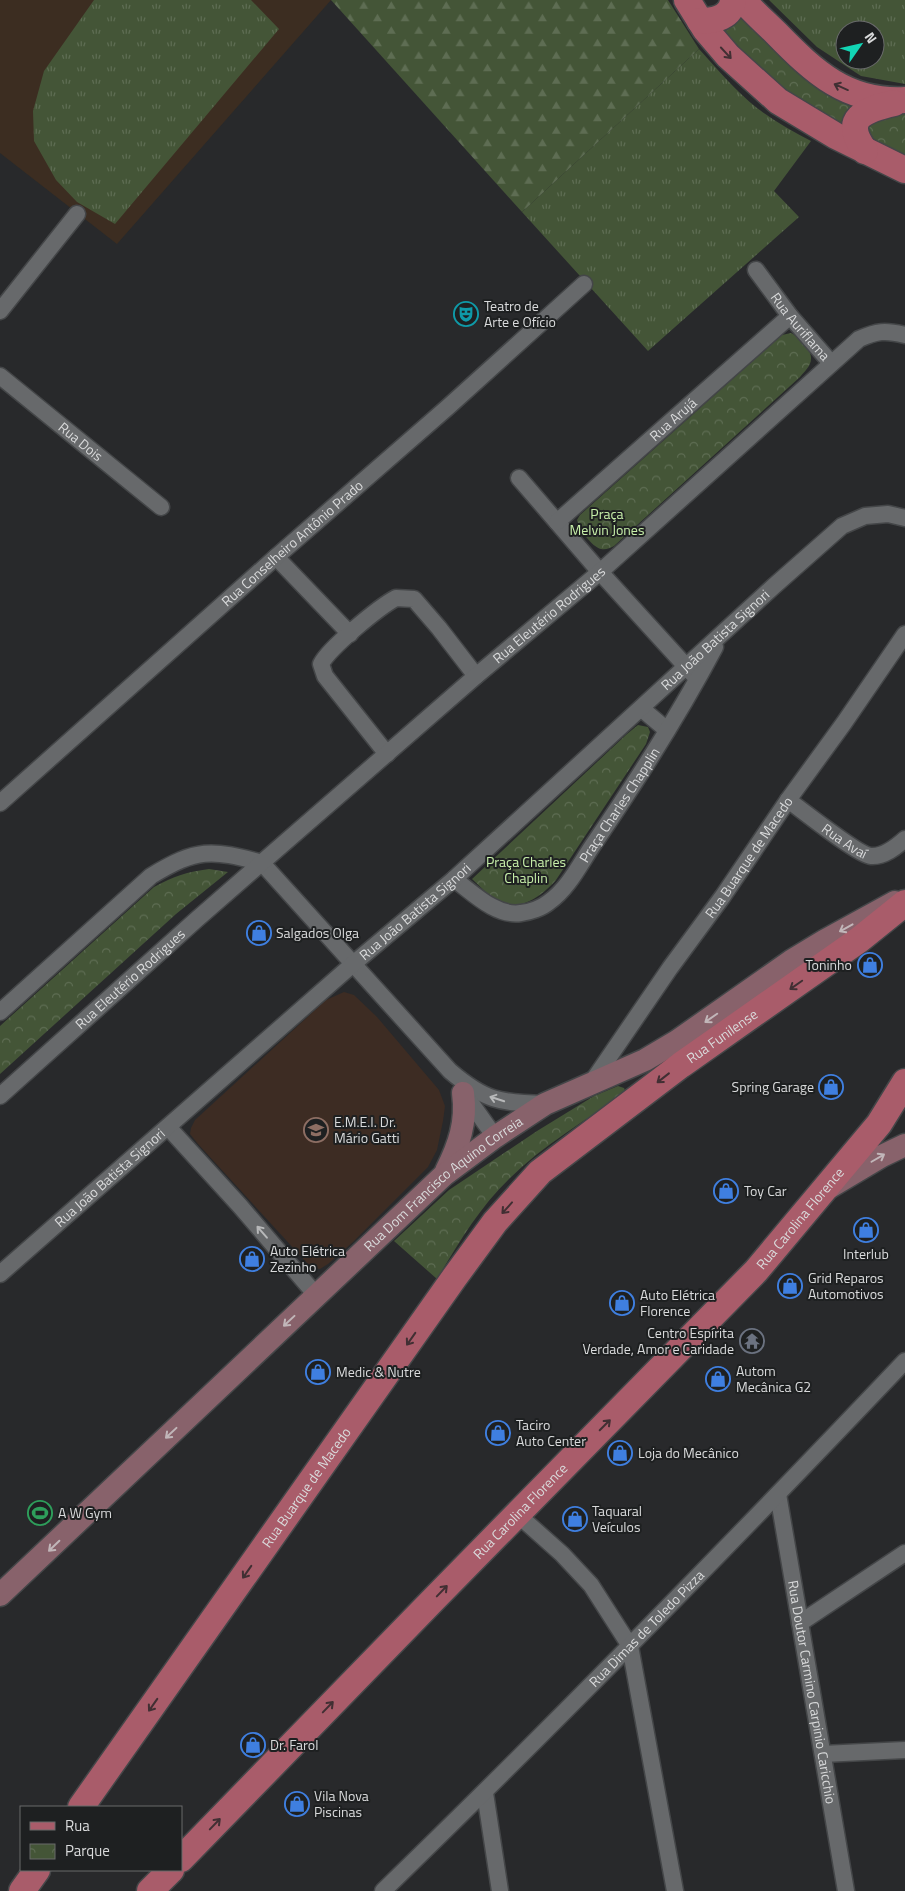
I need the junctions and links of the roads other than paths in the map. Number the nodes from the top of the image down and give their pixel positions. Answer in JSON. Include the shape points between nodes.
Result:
{"nodes":[{"id":1,"x":734,"y":0,"type":"edge"},
{"id":2,"x":743,"y":0,"type":"edge"},
{"id":3,"x":694,"y":11,"type":"edge"},
{"id":4,"x":905,"y":100,"type":"edge"},
{"id":5,"x":865,"y":151,"type":"junction"},
{"id":6,"x":901,"y":169,"type":"edge"},
{"id":7,"x":77,"y":214,"type":"dead end"},
{"id":8,"x":756,"y":270,"type":"dead end"},
{"id":9,"x":584,"y":284,"type":"dead end"},
{"id":10,"x":0,"y":310,"type":"edge"},
{"id":11,"x":790,"y":316,"type":"junction"},
{"id":12,"x":905,"y":335,"type":"edge"},
{"id":13,"x":831,"y":363,"type":"junction"},
{"id":14,"x":0,"y":376,"type":"edge"},
{"id":15,"x":519,"y":478,"type":"dead end"},
{"id":16,"x":161,"y":507,"type":"dead end"},
{"id":17,"x":905,"y":518,"type":"edge"},
{"id":18,"x":557,"y":522,"type":"junction"},
{"id":19,"x":276,"y":557,"type":"junction"},
{"id":20,"x":600,"y":572,"type":"junction"},
{"id":21,"x":350,"y":634,"type":"junction"},
{"id":22,"x":905,"y":634,"type":"edge"},
{"id":23,"x":692,"y":673,"type":"junction"},
{"id":24,"x":476,"y":676,"type":"junction"},
{"id":25,"x":642,"y":708,"type":"junction"},
{"id":26,"x":667,"y":730,"type":"junction"},
{"id":27,"x":387,"y":754,"type":"junction"},
{"id":28,"x":788,"y":800,"type":"junction"},
{"id":29,"x":0,"y":803,"type":"edge"},
{"id":30,"x":905,"y":839,"type":"edge"},
{"id":31,"x":262,"y":863,"type":"junction"},
{"id":32,"x":454,"y":879,"type":"junction"},
{"id":33,"x":905,"y":897,"type":"edge"},
{"id":34,"x":905,"y":903,"type":"edge"},
{"id":35,"x":353,"y":964,"type":"junction"},
{"id":36,"x":0,"y":1012,"type":"edge"},
{"id":37,"x":450,"y":1070,"type":"junction"},
{"id":38,"x":592,"y":1082,"type":"junction"},
{"id":39,"x":905,"y":1082,"type":"edge"},
{"id":40,"x":463,"y":1093,"type":"junction"},
{"id":41,"x":0,"y":1096,"type":"edge"},
{"id":42,"x":545,"y":1104,"type":"junction"},
{"id":43,"x":168,"y":1127,"type":"junction"},
{"id":44,"x":495,"y":1138,"type":"junction"},
{"id":45,"x":905,"y":1145,"type":"edge"},
{"id":46,"x":540,"y":1172,"type":"joint"},
{"id":47,"x":444,"y":1175,"type":"junction"},
{"id":48,"x":823,"y":1192,"type":"junction"},
{"id":49,"x":0,"y":1274,"type":"edge"},
{"id":50,"x":316,"y":1295,"type":"junction"},
{"id":51,"x":905,"y":1361,"type":"edge"},
{"id":52,"x":778,"y":1494,"type":"junction"},
{"id":53,"x":517,"y":1514,"type":"junction"},
{"id":54,"x":905,"y":1553,"type":"edge"},
{"id":55,"x":0,"y":1595,"type":"edge"},
{"id":56,"x":800,"y":1623,"type":"junction"},
{"id":57,"x":630,"y":1646,"type":"junction"},
{"id":58,"x":905,"y":1750,"type":"edge"},
{"id":59,"x":823,"y":1754,"type":"junction"},
{"id":60,"x":485,"y":1793,"type":"junction"},
{"id":61,"x":82,"y":1806,"type":"edge"},
{"id":62,"x":182,"y":1858,"type":"edge"},
{"id":63,"x":36,"y":1871,"type":"edge"},
{"id":64,"x":170,"y":1871,"type":"edge"},
{"id":65,"x":22,"y":1891,"type":"edge"},
{"id":66,"x":150,"y":1891,"type":"edge"},
{"id":67,"x":383,"y":1891,"type":"edge"},
{"id":68,"x":500,"y":1891,"type":"edge"},
{"id":69,"x":675,"y":1891,"type":"edge"},
{"id":70,"x":846,"y":1891,"type":"edge"}],
"edges":[{"from":1,"to":3,"type":"main road","via":[[724,16],[712,21]]},
{"from":4,"to":2,"type":"main road","one_way":true,"via":[[873,99],[834,84],[791,49]]},
{"from":3,"to":5,"type":"main road","one_way":true,"via":[[728,56],[778,101]]},
{"from":4,"to":5,"type":"main road","via":[[861,115],[854,132]]},
{"from":5,"to":6,"type":"main road"},
{"from":7,"to":10,"type":"street"},
{"from":8,"to":11,"type":"street","name":"Rua Auriflama"},
{"from":9,"to":19,"type":"street","name":"Rua Conselheiro Antônio Prado"},
{"from":11,"to":13,"type":"street","name":"Rua Auriflama"},
{"from":11,"to":18,"type":"street","name":"Rua Arujá"},
{"from":12,"to":13,"type":"street","name":"Rua Auriflama","via":[[874,332],[859,339]]},
{"from":13,"to":20,"type":"street","name":"Rua Eleutério Rodrigues"},
{"from":14,"to":16,"type":"street","name":"Rua Dois"},
{"from":15,"to":18,"type":"street"},
{"from":17,"to":23,"type":"street","name":"Rua João Batista Signori","via":[[888,514],[865,516],[842,526],[720,637]]},
{"from":18,"to":20,"type":"street"},
{"from":19,"to":21,"type":"street"},
{"from":19,"to":29,"type":"street","name":"Rua Conselheiro Antônio Prado"},
{"from":20,"to":23,"type":"street"},
{"from":20,"to":24,"type":"street","name":"Rua Eleutério Rodrigues"},
{"from":21,"to":24,"type":"street","via":[[390,601],[414,599]]},
{"from":21,"to":27,"type":"street","via":[[324,659],[322,669]]},
{"from":22,"to":28,"type":"street","name":"Rua Buarque de Macedo"},
{"from":23,"to":25,"type":"street","name":"Rua João Batista Signori"},
{"from":23,"to":26,"type":"street","name":"Praça Charles Chapplin"},
{"from":24,"to":27,"type":"street","name":"Rua Eleutério Rodrigues"},
{"from":25,"to":26,"type":"street"},
{"from":25,"to":32,"type":"street","name":"Rua João Batista Signori"},
{"from":26,"to":32,"type":"street","name":"Praça Charles Chapplin","via":[[571,879],[548,903],[519,914],[506,911],[491,906]]},
{"from":27,"to":31,"type":"street","name":"Rua Eleutério Rodrigues"},
{"from":28,"to":30,"type":"street","name":"Rua Avaí","via":[[862,854],[877,856]]},
{"from":28,"to":38,"type":"street","name":"Rua Buarque de Macedo"},
{"from":31,"to":35,"type":"street"},
{"from":31,"to":36,"type":"street","via":[[230,854],[199,853],[174,862],[151,876]]},
{"from":31,"to":41,"type":"street","name":"Rua Eleutério Rodrigues"},
{"from":32,"to":35,"type":"street","name":"Rua João Batista Signori"},
{"from":33,"to":38,"type":"street","name":"Rua Dom Francisco Aquino Correia","one_way":true,"via":[[791,961],[645,1060]]},
{"from":34,"to":46,"type":"main road","name":"Rua Funilense","one_way":true,"via":[[859,940],[680,1065]]},
{"from":35,"to":37,"type":"street"},
{"from":35,"to":43,"type":"street","name":"Rua João Batista Signori"},
{"from":37,"to":40,"type":"street"},
{"from":42,"to":37,"type":"street","one_way":true,"via":[[510,1103],[479,1093]]},
{"from":38,"to":42,"type":"street","name":"Rua Dom Francisco Aquino Correia"},
{"from":39,"to":48,"type":"main road","name":"Rua Carolina Florence","via":[[879,1124]]},
{"from":40,"to":44,"type":"street"},
{"from":40,"to":47,"type":"street","via":[[464,1114],[458,1146]]},
{"from":42,"to":44,"type":"street","name":"Rua Dom Francisco Aquino Correia"},
{"from":43,"to":49,"type":"street","name":"Rua João Batista Signori"},
{"from":50,"to":43,"type":"street","one_way":true},
{"from":44,"to":47,"type":"street","name":"Rua Dom Francisco Aquino Correia"},
{"from":48,"to":45,"type":"street","one_way":true},
{"from":46,"to":61,"type":"main road","name":"Rua Buarque de Macedo","one_way":true,"via":[[495,1222],[454,1278]]},
{"from":47,"to":50,"type":"street","name":"Rua Dom Francisco Aquino Correia"},
{"from":53,"to":48,"type":"main road","name":"Rua Carolina Florence","one_way":true,"via":[[756,1271]]},
{"from":50,"to":55,"type":"street","name":"Rua Dom Francisco Aquino Correia","one_way":true},
{"from":51,"to":52,"type":"street","name":"Rua Dimas de Toledo Pizza"},
{"from":52,"to":56,"type":"street","name":"Rua Doutor Carmino Carpinio Caricchio"},
{"from":52,"to":57,"type":"street","name":"Rua Dimas de Toledo Pizza"},
{"from":53,"to":57,"type":"street","via":[[591,1585]]},
{"from":62,"to":53,"type":"main road","name":"Rua Carolina Florence","one_way":true},
{"from":54,"to":56,"type":"street"},
{"from":56,"to":59,"type":"street","name":"Rua Doutor Carmino Carpinio Caricchio"},
{"from":57,"to":60,"type":"street","name":"Rua Dimas de Toledo Pizza"},
{"from":57,"to":69,"type":"street"},
{"from":58,"to":59,"type":"street"},
{"from":59,"to":70,"type":"street","name":"Rua Doutor Carmino Carpinio Caricchio"},
{"from":60,"to":67,"type":"street","name":"Rua Dimas de Toledo Pizza"},
{"from":60,"to":68,"type":"street"},
{"from":63,"to":65,"type":"main road"},
{"from":64,"to":66,"type":"main road"}]}
